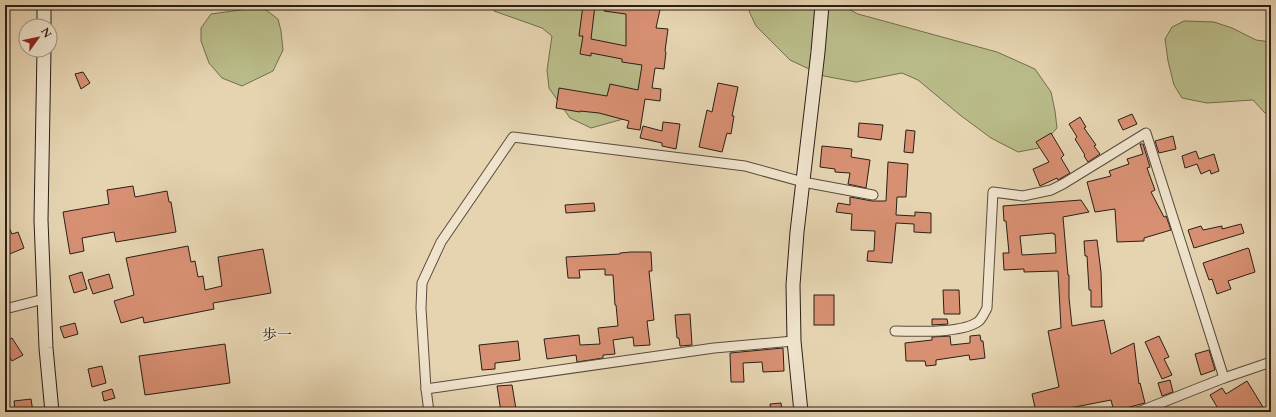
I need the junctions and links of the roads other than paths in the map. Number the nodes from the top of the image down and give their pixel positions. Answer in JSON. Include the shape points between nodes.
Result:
{"nodes":[{"id":1,"x":44,"y":5,"type":"edge"},
{"id":2,"x":822,"y":5,"type":"edge"},
{"id":3,"x":44,"y":18,"type":"edge"},
{"id":4,"x":44,"y":58,"type":"edge"},
{"id":5,"x":803,"y":182,"type":"junction"},
{"id":6,"x":873,"y":195,"type":"dead end"},
{"id":7,"x":44,"y":299,"type":"junction"},
{"id":8,"x":5,"y":309,"type":"edge"},
{"id":9,"x":895,"y":331,"type":"dead end"},
{"id":10,"x":794,"y":341,"type":"junction"},
{"id":11,"x":1271,"y":365,"type":"edge"},
{"id":12,"x":1224,"y":378,"type":"junction"},
{"id":13,"x":426,"y":389,"type":"junction"},
{"id":14,"x":52,"y":412,"type":"edge"},
{"id":15,"x":430,"y":412,"type":"edge"},
{"id":16,"x":801,"y":412,"type":"edge"},
{"id":17,"x":1138,"y":412,"type":"edge"}],
"edges":[{"from":1,"to":3,"type":"street"},
{"from":2,"to":5,"type":"street"},
{"from":4,"to":7,"type":"street","via":[[41,220]]},
{"from":5,"to":6,"type":"street"},
{"from":5,"to":10,"type":"street","via":[[793,285]]},
{"from":5,"to":13,"type":"street","via":[[745,166],[513,137],[440,242],[422,283]]},
{"from":7,"to":8,"type":"street"},
{"from":7,"to":14,"type":"street"},
{"from":9,"to":12,"type":"street","via":[[954,330],[980,320],[987,308],[993,192],[1023,196],[1051,190],[1146,133]]},
{"from":10,"to":13,"type":"street","via":[[714,348]]},
{"from":10,"to":16,"type":"street"},
{"from":11,"to":12,"type":"street"},
{"from":12,"to":17,"type":"street"},
{"from":13,"to":15,"type":"street"}]}
